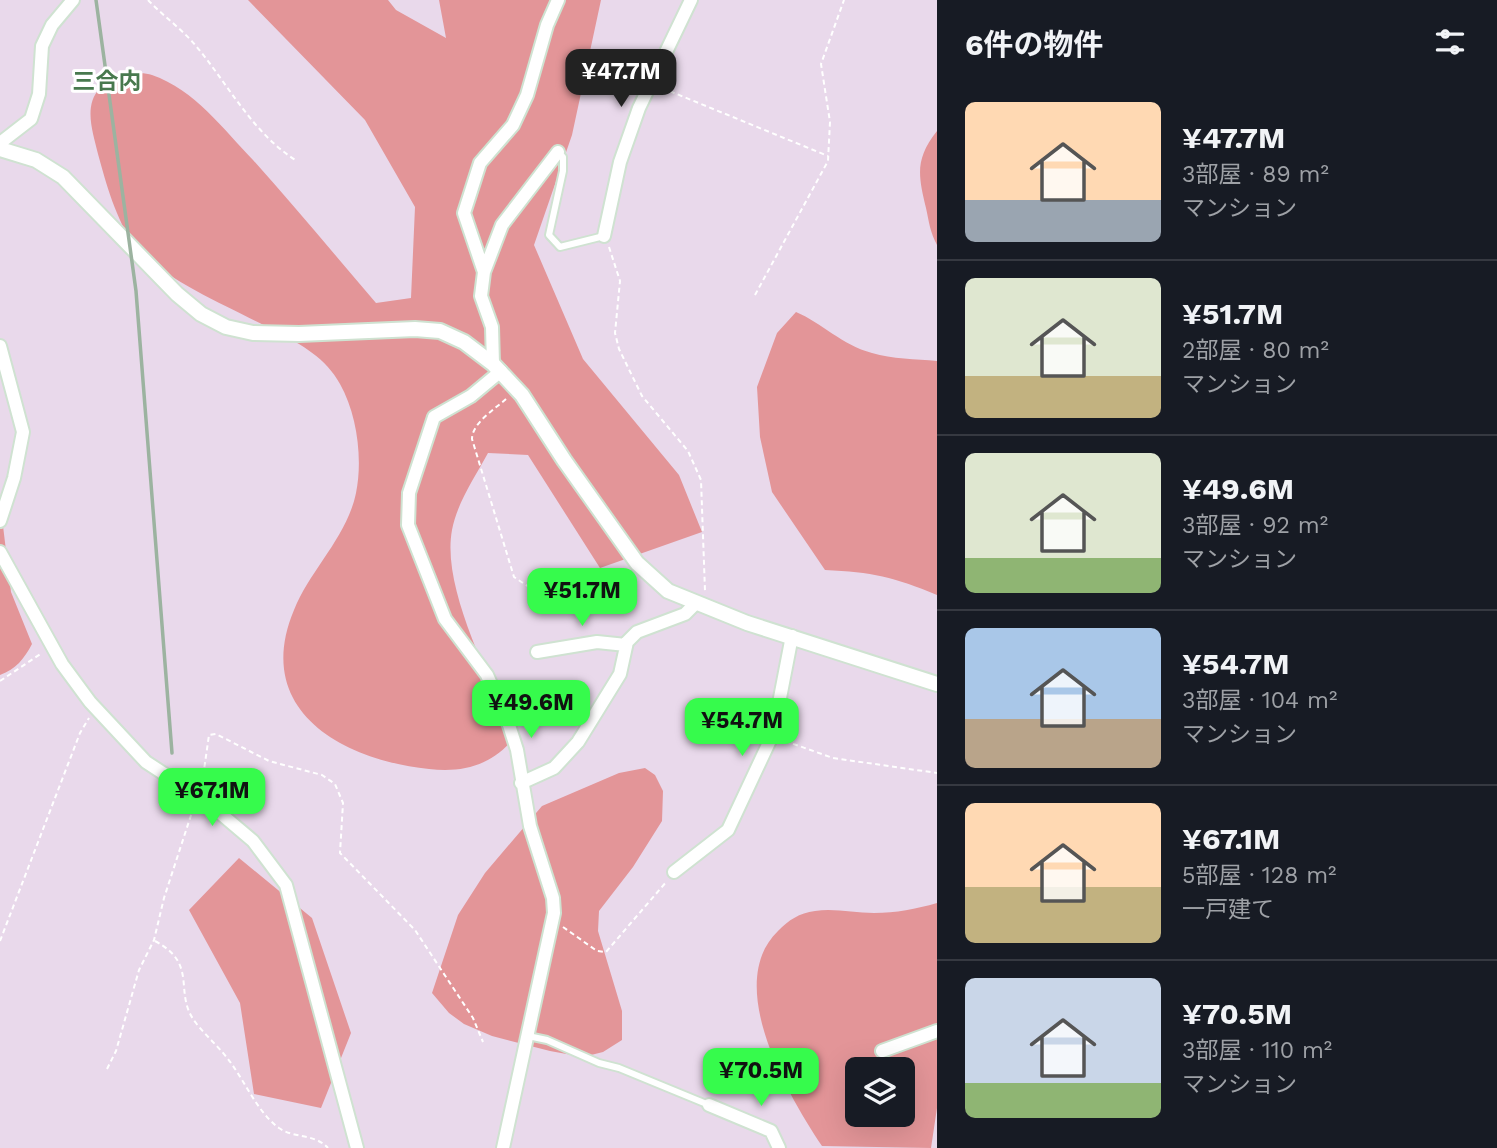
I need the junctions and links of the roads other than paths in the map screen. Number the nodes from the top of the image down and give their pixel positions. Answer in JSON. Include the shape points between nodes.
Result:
{"nodes":[{"id":1,"x":73,"y":0,"type":"edge"},
{"id":2,"x":558,"y":0,"type":"edge"},
{"id":3,"x":691,"y":0,"type":"edge"},
{"id":4,"x":0,"y":143,"type":"edge"},
{"id":5,"x":0,"y":149,"type":"edge"},
{"id":6,"x":558,"y":152,"type":"joint"},
{"id":7,"x":604,"y":236,"type":"joint"},
{"id":8,"x":484,"y":272,"type":"junction"},
{"id":9,"x":0,"y":345,"type":"edge"},
{"id":10,"x":497,"y":368,"type":"junction"},
{"id":11,"x":0,"y":521,"type":"edge"},
{"id":12,"x":0,"y":552,"type":"edge"},
{"id":13,"x":699,"y":605,"type":"junction"},
{"id":14,"x":792,"y":636,"type":"junction"},
{"id":15,"x":626,"y":645,"type":"junction"},
{"id":16,"x":537,"y":652,"type":"dead end"},
{"id":17,"x":937,"y":684,"type":"edge"},
{"id":18,"x":521,"y":783,"type":"junction"},
{"id":19,"x":674,"y":872,"type":"road end"},
{"id":20,"x":937,"y":1031,"type":"edge"},
{"id":21,"x":528,"y":1036,"type":"junction"},
{"id":22,"x":882,"y":1051,"type":"dead end"},
{"id":23,"x":709,"y":1105,"type":"joint"},
{"id":24,"x":357,"y":1148,"type":"edge"},
{"id":25,"x":503,"y":1148,"type":"edge"},
{"id":26,"x":779,"y":1148,"type":"edge"}],
"edges":[{"from":1,"to":4,"type":"street","via":[[42,46],[39,94],[31,119]]},
{"from":2,"to":8,"type":"street","via":[[518,115],[480,163],[470,189],[464,213]]},
{"from":3,"to":7,"type":"street","via":[[639,108],[620,162]]},
{"from":5,"to":10,"type":"street","via":[[36,160],[63,177],[177,294],[226,327],[288,334],[440,331],[464,342]]},
{"from":6,"to":7,"type":"lane","via":[[563,172],[549,236],[552,242],[560,247]]},
{"from":6,"to":8,"type":"street","via":[[502,225]]},
{"from":8,"to":10,"type":"street","via":[[481,296],[492,327]]},
{"from":9,"to":11,"type":"street","via":[[23,432],[15,478]]},
{"from":10,"to":13,"type":"street","via":[[518,390],[637,563],[668,591]]},
{"from":10,"to":18,"type":"street","via":[[471,396],[434,416],[429,424],[409,494],[408,525],[444,619],[487,674],[497,696],[517,750]]},
{"from":12,"to":24,"type":"street","via":[[52,646],[96,709],[146,762],[207,802],[253,841],[286,885]]},
{"from":13,"to":14,"type":"street"},
{"from":13,"to":15,"type":"street","via":[[637,632]]},
{"from":14,"to":17,"type":"street"},
{"from":14,"to":19,"type":"street","via":[[773,734],[728,830]]},
{"from":15,"to":16,"type":"street","via":[[597,642]]},
{"from":15,"to":18,"type":"street","via":[[620,674],[579,741],[554,768]]},
{"from":18,"to":21,"type":"street","via":[[552,898]]},
{"from":20,"to":22,"type":"street"},
{"from":21,"to":23,"type":"lane"},
{"from":21,"to":25,"type":"street"},
{"from":23,"to":26,"type":"street","via":[[771,1132]]}]}
